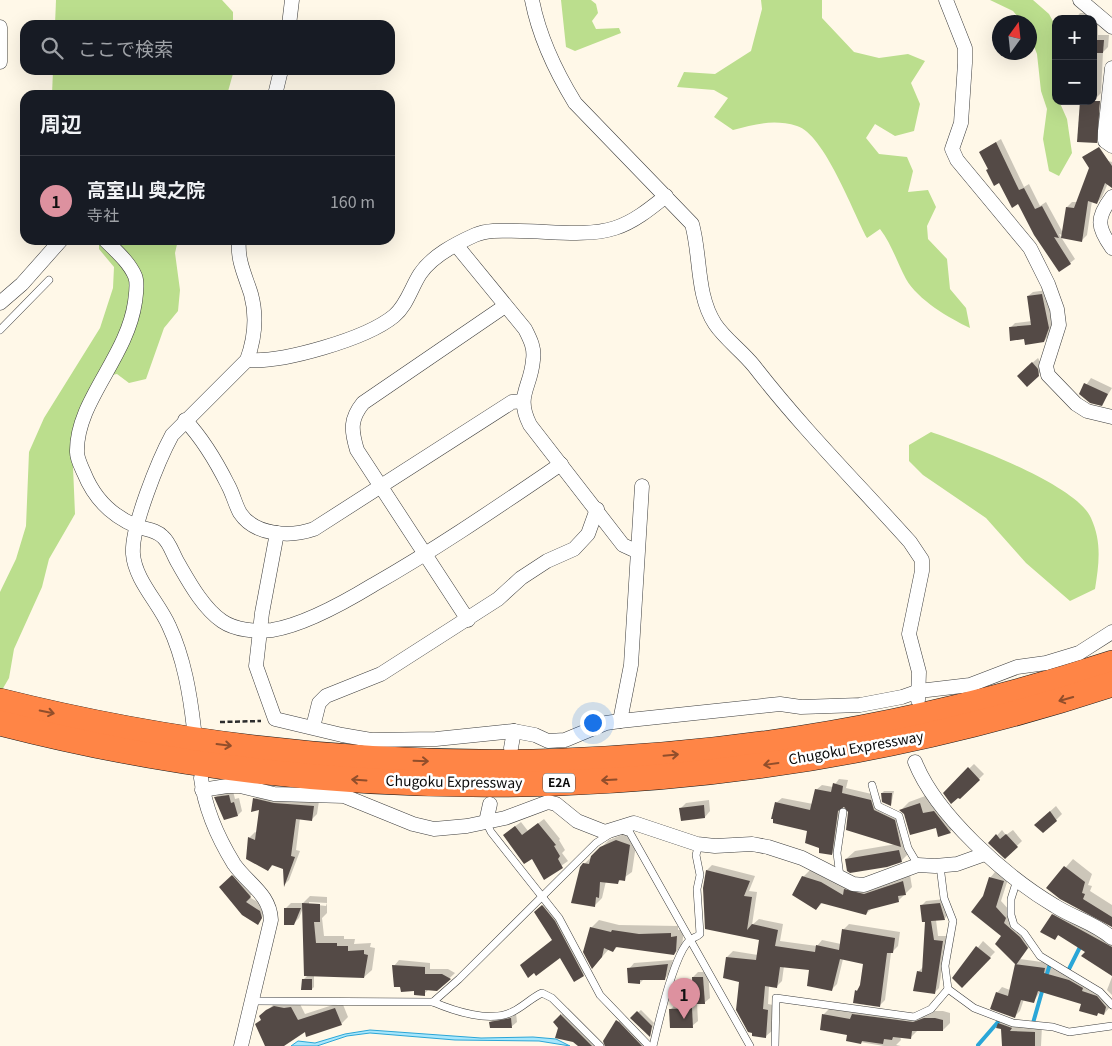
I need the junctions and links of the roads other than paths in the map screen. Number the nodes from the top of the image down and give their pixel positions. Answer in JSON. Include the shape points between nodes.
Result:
{"nodes":[{"id":1,"x":292,"y":0,"type":"edge"},
{"id":2,"x":532,"y":0,"type":"edge"},
{"id":3,"x":946,"y":0,"type":"edge"},
{"id":4,"x":1080,"y":0,"type":"edge"},
{"id":5,"x":290,"y":20,"type":"edge"},
{"id":6,"x":0,"y":27,"type":"edge"},
{"id":7,"x":1112,"y":27,"type":"edge"},
{"id":8,"x":0,"y":62,"type":"edge"},
{"id":9,"x":1112,"y":68,"type":"edge"},
{"id":10,"x":281,"y":75,"type":"edge"},
{"id":11,"x":276,"y":90,"type":"edge"},
{"id":12,"x":1112,"y":146,"type":"edge"},
{"id":13,"x":666,"y":196,"type":"junction"},
{"id":14,"x":1112,"y":197,"type":"edge"},
{"id":15,"x":57,"y":245,"type":"edge"},
{"id":16,"x":110,"y":245,"type":"edge"},
{"id":17,"x":239,"y":245,"type":"edge"},
{"id":18,"x":458,"y":246,"type":"junction"},
{"id":19,"x":1112,"y":248,"type":"edge"},
{"id":20,"x":49,"y":280,"type":"dead end"},
{"id":21,"x":0,"y":303,"type":"edge"},
{"id":22,"x":505,"y":306,"type":"junction"},
{"id":23,"x":0,"y":330,"type":"edge"},
{"id":24,"x":246,"y":360,"type":"junction"},
{"id":25,"x":523,"y":401,"type":"junction"},
{"id":26,"x":1112,"y":417,"type":"edge"},
{"id":27,"x":185,"y":420,"type":"junction"},
{"id":28,"x":561,"y":464,"type":"junction"},
{"id":29,"x":381,"y":486,"type":"junction"},
{"id":30,"x":642,"y":486,"type":"dead end"},
{"id":31,"x":597,"y":509,"type":"junction"},
{"id":32,"x":138,"y":527,"type":"junction"},
{"id":33,"x":277,"y":533,"type":"junction"},
{"id":34,"x":636,"y":551,"type":"junction"},
{"id":35,"x":426,"y":555,"type":"junction"},
{"id":36,"x":468,"y":620,"type":"junction"},
{"id":37,"x":261,"y":631,"type":"junction"},
{"id":38,"x":1112,"y":632,"type":"edge"},
{"id":39,"x":1112,"y":663,"type":"edge"},
{"id":40,"x":1112,"y":684,"type":"edge"},
{"id":41,"x":918,"y":698,"type":"junction"},
{"id":42,"x":0,"y":701,"type":"edge"},
{"id":43,"x":620,"y":721,"type":"junction"},
{"id":44,"x":0,"y":723,"type":"edge"},
{"id":45,"x":194,"y":724,"type":"road end"},
{"id":46,"x":314,"y":727,"type":"junction"},
{"id":47,"x":514,"y":731,"type":"junction"},
{"id":48,"x":511,"y":748,"type":"dead end"},
{"id":49,"x":915,"y":762,"type":"dead end"},
{"id":50,"x":872,"y":785,"type":"dead end"},
{"id":51,"x":490,"y":804,"type":"dead end"},
{"id":52,"x":843,"y":812,"type":"dead end"},
{"id":53,"x":486,"y":822,"type":"junction"},
{"id":54,"x":616,"y":829,"type":"junction"},
{"id":55,"x":698,"y":844,"type":"junction"},
{"id":56,"x":984,"y":854,"type":"junction"},
{"id":57,"x":918,"y":865,"type":"junction"},
{"id":58,"x":940,"y":866,"type":"junction"},
{"id":59,"x":840,"y":877,"type":"junction"},
{"id":60,"x":1017,"y":880,"type":"junction"},
{"id":61,"x":542,"y":896,"type":"junction"},
{"id":62,"x":1112,"y":938,"type":"edge"},
{"id":63,"x":690,"y":940,"type":"junction"},
{"id":64,"x":948,"y":990,"type":"junction"},
{"id":65,"x":252,"y":1001,"type":"junction"},
{"id":66,"x":433,"y":1002,"type":"junction"},
{"id":67,"x":1112,"y":1005,"type":"edge"},
{"id":68,"x":1112,"y":1026,"type":"edge"},
{"id":69,"x":241,"y":1046,"type":"edge"},
{"id":70,"x":600,"y":1046,"type":"edge"},
{"id":71,"x":649,"y":1046,"type":"edge"},
{"id":72,"x":653,"y":1046,"type":"edge"},
{"id":73,"x":750,"y":1046,"type":"edge"},
{"id":74,"x":775,"y":1046,"type":"edge"}],
"edges":[{"from":1,"to":5,"type":"street"},
{"from":2,"to":13,"type":"street","via":[[542,37],[575,103]]},
{"from":3,"to":26,"type":"street","via":[[965,48],[961,124],[952,149],[957,160],[1030,248],[1048,284],[1058,309],[1059,326],[1046,366],[1048,375],[1076,404],[1087,411]]},
{"from":4,"to":7,"type":"street"},
{"from":6,"to":8,"type":"street"},
{"from":9,"to":12,"type":"street","via":[[1105,140]]},
{"from":10,"to":11,"type":"street"},
{"from":13,"to":18,"type":"street","via":[[642,215],[616,228],[597,232],[493,231],[476,235]]},
{"from":13,"to":41,"type":"street","via":[[692,224],[704,298],[714,323],[809,433],[910,542],[922,560],[909,634],[919,672]]},
{"from":14,"to":19,"type":"street","via":[[1101,215],[1099,226]]},
{"from":15,"to":21,"type":"street"},
{"from":16,"to":32,"type":"street","via":[[124,258],[136,278],[133,315],[121,349],[78,429],[77,455],[101,503]]},
{"from":17,"to":24,"type":"street","via":[[238,257],[254,310],[253,344]]},
{"from":18,"to":22,"type":"street"},
{"from":18,"to":24,"type":"street","via":[[428,263],[394,316],[370,330],[327,347],[259,361]]},
{"from":20,"to":23,"type":"lane"},
{"from":22,"to":25,"type":"street","via":[[525,329],[532,343],[534,359]]},
{"from":22,"to":29,"type":"street","via":[[363,402],[354,415],[351,431],[357,450]]},
{"from":24,"to":27,"type":"street"},
{"from":25,"to":28,"type":"street","via":[[530,425]]},
{"from":25,"to":29,"type":"street","via":[[512,402]]},
{"from":27,"to":32,"type":"street","via":[[164,450]]},
{"from":27,"to":33,"type":"street","via":[[227,482],[241,514],[260,529]]},
{"from":28,"to":31,"type":"street"},
{"from":28,"to":35,"type":"street"},
{"from":29,"to":33,"type":"street","via":[[314,529],[300,534]]},
{"from":29,"to":35,"type":"street"},
{"from":30,"to":34,"type":"street"},
{"from":31,"to":34,"type":"street","via":[[623,545]]},
{"from":31,"to":36,"type":"street","via":[[582,542],[521,578],[498,600]]},
{"from":32,"to":37,"type":"street","via":[[156,531],[165,538],[207,607],[223,621]]},
{"from":32,"to":45,"type":"street","via":[[133,554],[138,571],[181,654]]},
{"from":33,"to":37,"type":"street"},
{"from":34,"to":43,"type":"street","via":[[631,665]]},
{"from":35,"to":36,"type":"street"},
{"from":35,"to":37,"type":"street","via":[[327,611],[274,630]]},
{"from":36,"to":46,"type":"street","via":[[381,674],[326,696],[319,703]]},
{"from":37,"to":46,"type":"street","via":[[256,666],[275,719]]},
{"from":38,"to":41,"type":"street","via":[[1079,653],[1017,667],[970,685]]},
{"from":42,"to":39,"type":"highway","name":"Chugoku Expressway","number":"E2A","one_way":true,"via":[[131,730],[295,753],[403,761],[546,763],[650,757],[782,742],[940,712]]},
{"from":40,"to":44,"type":"highway","name":"Chugoku Expressway","number":"E2A","one_way":true,"via":[[1007,716],[855,751],[708,772],[545,784],[461,784],[293,775],[196,763]]},
{"from":41,"to":43,"type":"street","via":[[902,697],[860,705],[801,707],[780,704]]},
{"from":43,"to":47,"type":"street","via":[[606,723],[565,740],[548,741]]},
{"from":46,"to":47,"type":"street","via":[[342,736],[397,741]]},
{"from":47,"to":48,"type":"street"},
{"from":49,"to":56,"type":"street","via":[[921,778],[938,801]]},
{"from":50,"to":57,"type":"lane","via":[[878,806],[900,816],[908,848]]},
{"from":51,"to":53,"type":"street"},
{"from":52,"to":59,"type":"lane","via":[[837,853]]},
{"from":53,"to":54,"type":"street","via":[[548,802],[592,828],[605,832]]},
{"from":53,"to":61,"type":"lane"},
{"from":53,"to":65,"type":"street","via":[[434,828],[413,824],[344,796],[274,794],[240,786],[201,784],[221,841],[236,865],[264,897],[270,910],[271,920]]},
{"from":54,"to":55,"type":"street","via":[[634,823]]},
{"from":54,"to":61,"type":"lane","via":[[596,843]]},
{"from":54,"to":63,"type":"lane","via":[[630,834]]},
{"from":55,"to":59,"type":"street","via":[[768,847],[802,858]]},
{"from":55,"to":63,"type":"lane","via":[[700,934]]},
{"from":56,"to":58,"type":"street","via":[[957,864]]},
{"from":56,"to":60,"type":"street"},
{"from":57,"to":58,"type":"street"},
{"from":57,"to":59,"type":"street","via":[[864,885]]},
{"from":58,"to":64,"type":"lane","via":[[944,898],[953,921],[945,966]]},
{"from":60,"to":62,"type":"street","via":[[1057,908],[1102,929]]},
{"from":60,"to":67,"type":"lane","via":[[1011,899],[1014,925],[1024,933],[1040,956],[1100,992]]},
{"from":61,"to":66,"type":"lane"},
{"from":61,"to":71,"type":"lane","via":[[559,918],[600,995]]},
{"from":63,"to":72,"type":"lane","via":[[670,984]]},
{"from":63,"to":73,"type":"lane"},
{"from":64,"to":68,"type":"lane","via":[[974,1008],[1013,1023],[1069,1032]]},
{"from":64,"to":74,"type":"lane","via":[[931,1009],[914,1017],[776,998]]},
{"from":65,"to":66,"type":"lane"},
{"from":65,"to":69,"type":"street"},
{"from":66,"to":70,"type":"lane","via":[[492,1016],[511,1013],[542,993],[552,998]]}]}
